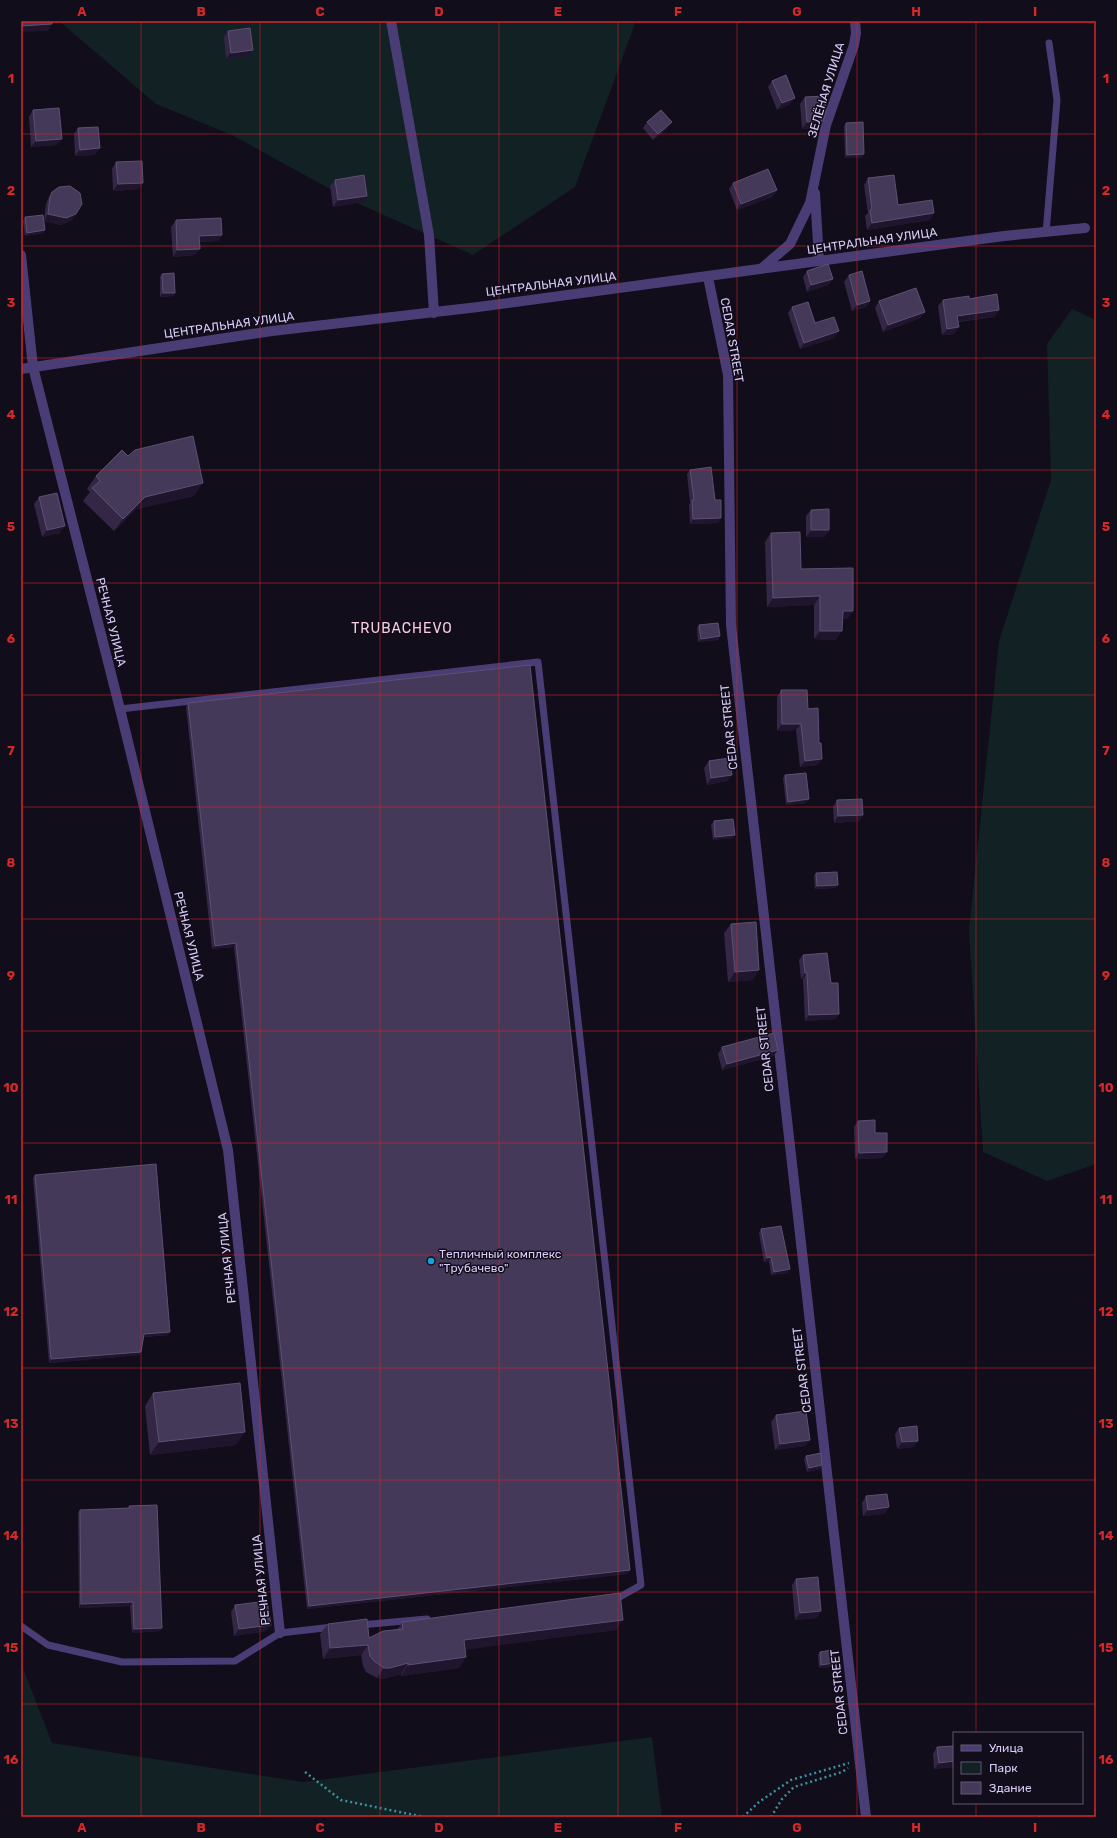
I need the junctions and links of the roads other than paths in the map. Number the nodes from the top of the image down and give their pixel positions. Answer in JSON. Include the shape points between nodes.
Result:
{"nodes":[{"id":1,"x":391,"y":21,"type":"edge"},
{"id":2,"x":856,"y":21,"type":"edge"},
{"id":3,"x":1049,"y":43,"type":"dead end"},
{"id":4,"x":815,"y":185,"type":"junction"},
{"id":5,"x":1085,"y":228,"type":"dead end"},
{"id":6,"x":1046,"y":232,"type":"junction"},
{"id":7,"x":21,"y":255,"type":"edge"},
{"id":8,"x":819,"y":261,"type":"junction"},
{"id":9,"x":762,"y":268,"type":"junction"},
{"id":10,"x":708,"y":277,"type":"junction"},
{"id":11,"x":434,"y":312,"type":"junction"},
{"id":12,"x":32,"y":367,"type":"junction"},
{"id":13,"x":21,"y":369,"type":"edge"},
{"id":14,"x":120,"y":709,"type":"junction"},
{"id":15,"x":602,"y":1600,"type":"edge"},
{"id":16,"x":432,"y":1618,"type":"edge"},
{"id":17,"x":354,"y":1625,"type":"edge"},
{"id":18,"x":21,"y":1626,"type":"edge"},
{"id":19,"x":339,"y":1626,"type":"edge"},
{"id":20,"x":280,"y":1633,"type":"junction"},
{"id":21,"x":866,"y":1817,"type":"edge"}],
"edges":[{"from":1,"to":11,"type":"street","via":[[429,235]]},
{"from":2,"to":4,"type":"street","name":"ЗЕЛЁНАЯ УЛИЦА","via":[[854,45],[826,125]]},
{"from":3,"to":6,"type":"lane","via":[[1057,100]]},
{"from":4,"to":8,"type":"street"},
{"from":4,"to":9,"type":"street","name":"ЗЕЛЁНАЯ УЛИЦА","via":[[810,203],[790,244]]},
{"from":5,"to":6,"type":"street","name":"ЦЕНТРАЛЬНАЯ УЛИЦА"},
{"from":6,"to":8,"type":"street","name":"ЦЕНТРАЛЬНАЯ УЛИЦА"},
{"from":7,"to":12,"type":"street","name":"РЕЧНАЯ УЛИЦА"},
{"from":8,"to":9,"type":"street","name":"ЦЕНТРАЛЬНАЯ УЛИЦА"},
{"from":9,"to":10,"type":"street","name":"ЦЕНТРАЛЬНАЯ УЛИЦА"},
{"from":10,"to":11,"type":"street","name":"ЦЕНТРАЛЬНАЯ УЛИЦА"},
{"from":10,"to":21,"type":"street","name":"CEDAR STREET","via":[[728,375],[731,626]]},
{"from":11,"to":12,"type":"street","name":"ЦЕНТРАЛЬНАЯ УЛИЦА","via":[[272,330]]},
{"from":12,"to":13,"type":"street","name":"ЦЕНТРАЛЬНАЯ УЛИЦА"},
{"from":12,"to":14,"type":"street","name":"РЕЧНАЯ УЛИЦА"},
{"from":14,"to":15,"type":"lane","via":[[538,662],[641,1585],[618,1598]]},
{"from":14,"to":20,"type":"street","name":"РЕЧНАЯ УЛИЦА","via":[[228,1150]]},
{"from":16,"to":17,"type":"lane"},
{"from":18,"to":20,"type":"lane","via":[[48,1645],[122,1662],[235,1661]]},
{"from":19,"to":20,"type":"lane"}]}
